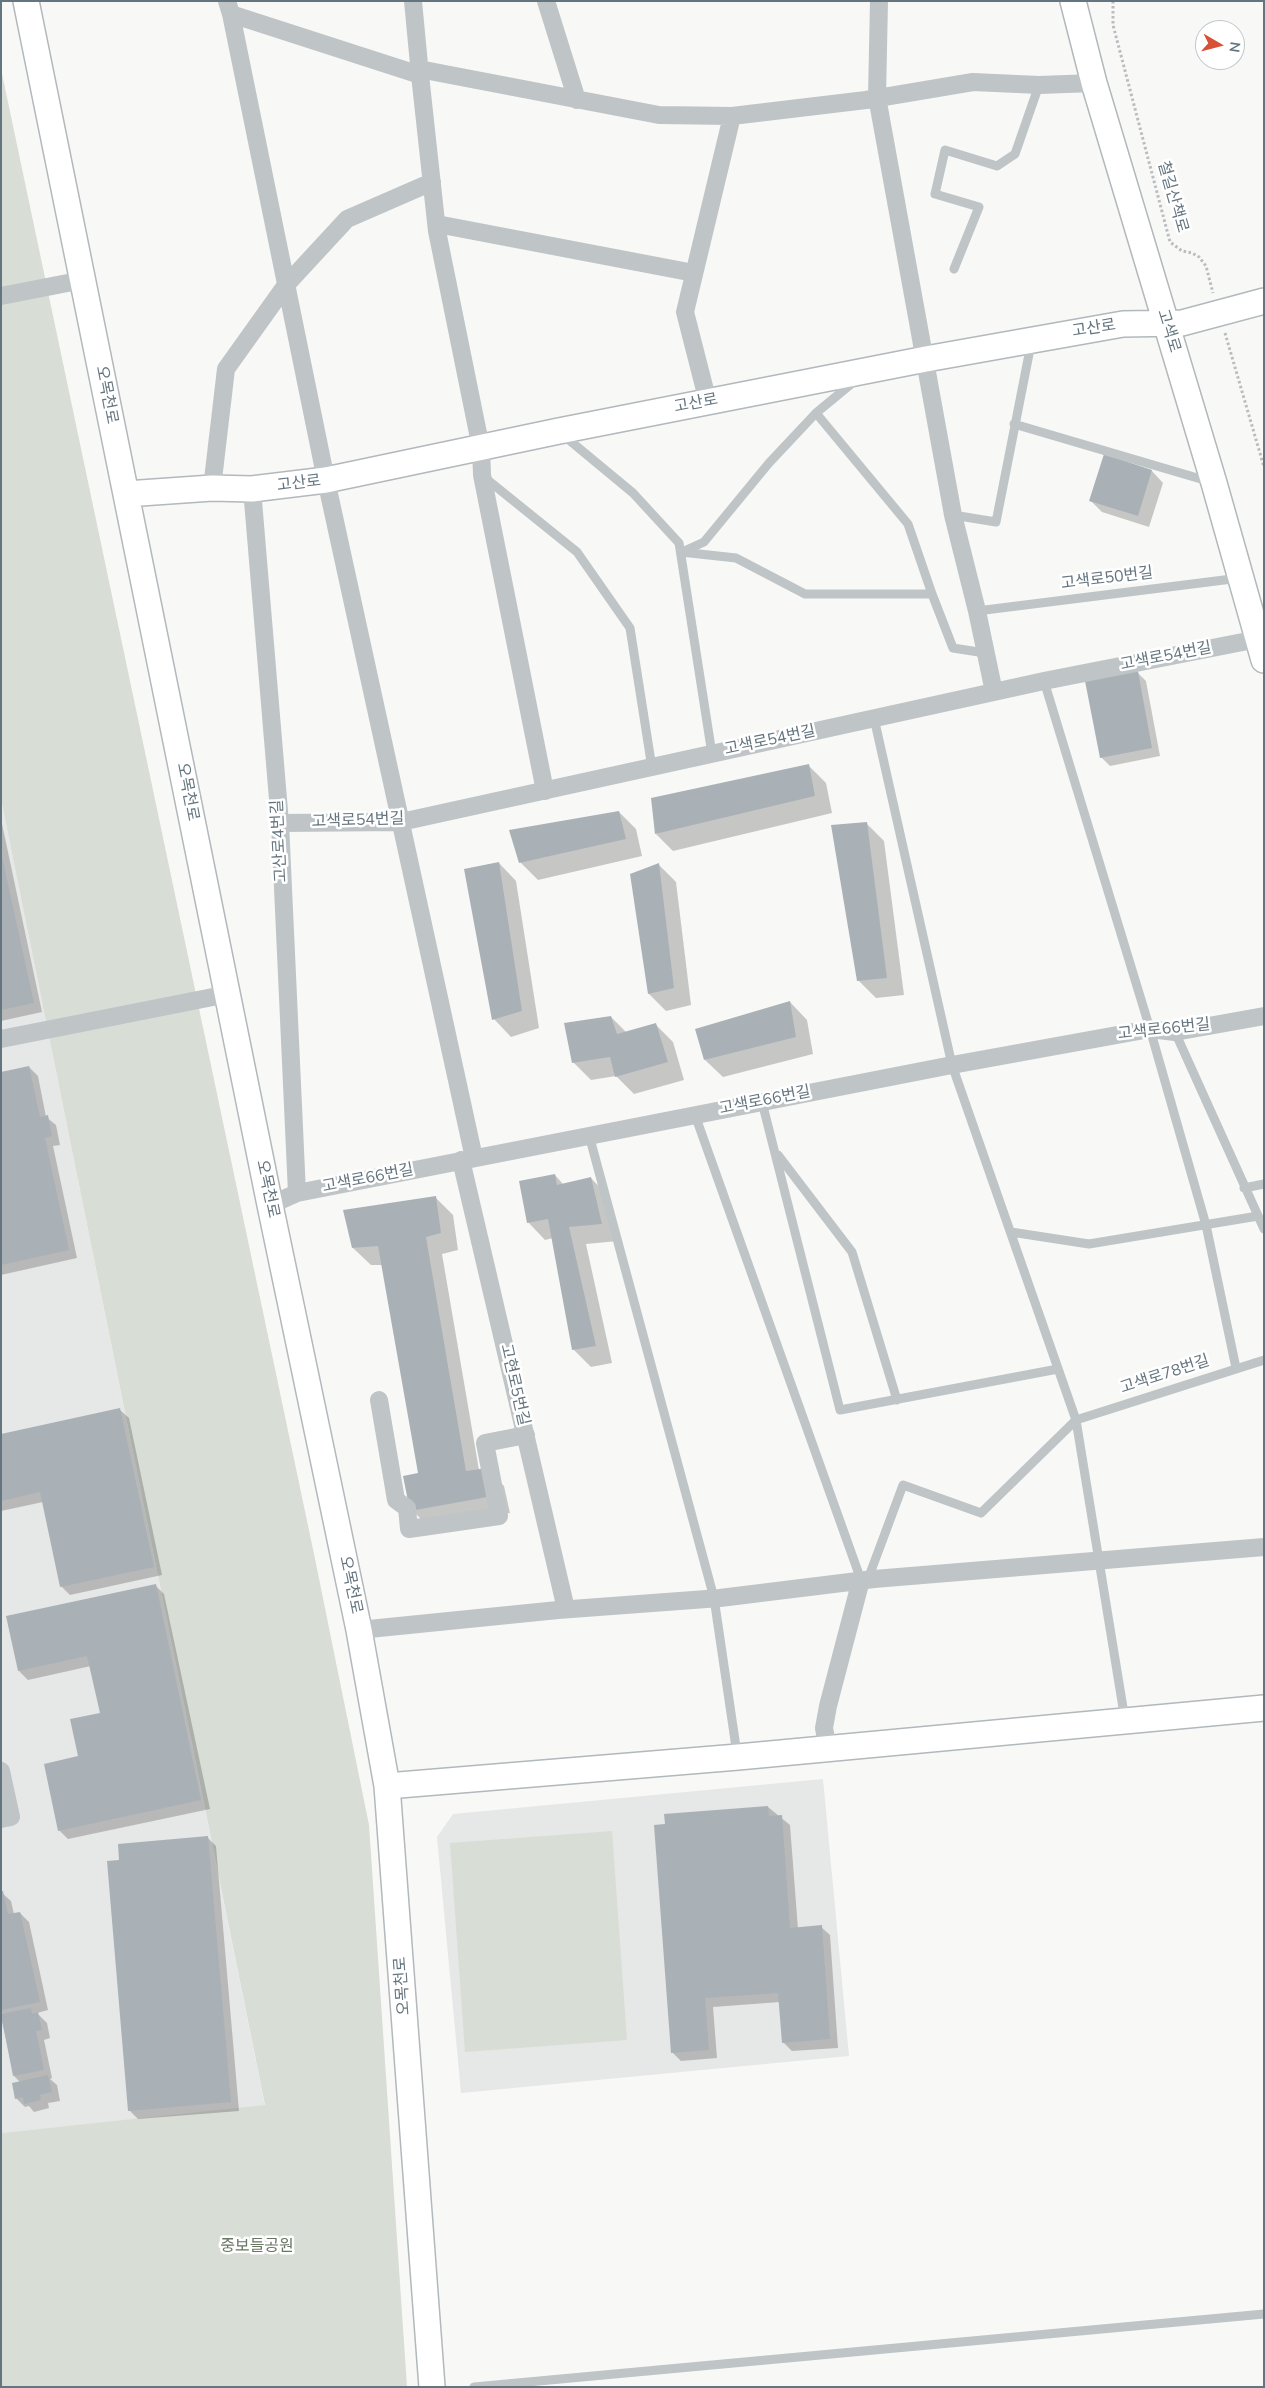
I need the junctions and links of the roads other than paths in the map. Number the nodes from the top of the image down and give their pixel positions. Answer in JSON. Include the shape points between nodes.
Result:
{"nodes":[{"id":1,"x":26,"y":1,"type":"edge"},
{"id":2,"x":413,"y":1,"type":"edge"},
{"id":3,"x":546,"y":1,"type":"edge"},
{"id":4,"x":879,"y":1,"type":"edge"},
{"id":5,"x":1073,"y":1,"type":"edge"},
{"id":6,"x":229,"y":8,"type":"edge"},
{"id":7,"x":419,"y":72,"type":"junction"},
{"id":8,"x":1094,"y":82,"type":"junction"},
{"id":9,"x":1039,"y":85,"type":"junction"},
{"id":10,"x":877,"y":97,"type":"junction"},
{"id":11,"x":577,"y":100,"type":"junction"},
{"id":12,"x":732,"y":116,"type":"junction"},
{"id":13,"x":432,"y":182,"type":"junction"},
{"id":14,"x":437,"y":224,"type":"junction"},
{"id":15,"x":954,"y":270,"type":"dead end"},
{"id":16,"x":694,"y":273,"type":"junction"},
{"id":17,"x":83,"y":280,"type":"junction"},
{"id":18,"x":286,"y":285,"type":"junction"},
{"id":19,"x":1,"y":296,"type":"edge"},
{"id":20,"x":1264,"y":301,"type":"edge"},
{"id":21,"x":1166,"y":324,"type":"junction"},
{"id":22,"x":1032,"y":340,"type":"junction"},
{"id":23,"x":926,"y":359,"type":"junction"},
{"id":24,"x":866,"y":372,"type":"junction"},
{"id":25,"x":708,"y":402,"type":"junction"},
{"id":26,"x":816,"y":413,"type":"junction"},
{"id":27,"x":1014,"y":424,"type":"junction"},
{"id":28,"x":559,"y":431,"type":"junction"},
{"id":29,"x":481,"y":448,"type":"junction"},
{"id":30,"x":482,"y":475,"type":"junction"},
{"id":31,"x":326,"y":480,"type":"junction"},
{"id":32,"x":1214,"y":483,"type":"junction"},
{"id":33,"x":212,"y":488,"type":"junction"},
{"id":34,"x":252,"y":489,"type":"junction"},
{"id":35,"x":126,"y":494,"type":"junction"},
{"id":36,"x":953,"y":515,"type":"junction"},
{"id":37,"x":681,"y":552,"type":"junction"},
{"id":38,"x":1241,"y":578,"type":"junction"},
{"id":39,"x":932,"y":594,"type":"junction"},
{"id":40,"x":977,"y":611,"type":"junction"},
{"id":41,"x":1261,"y":650,"type":"edge"},
{"id":42,"x":985,"y":653,"type":"junction"},
{"id":43,"x":1044,"y":681,"type":"junction"},
{"id":44,"x":994,"y":692,"type":"junction"},
{"id":45,"x":874,"y":718,"type":"junction"},
{"id":46,"x":712,"y":754,"type":"junction"},
{"id":47,"x":652,"y":768,"type":"junction"},
{"id":48,"x":545,"y":791,"type":"junction"},
{"id":49,"x":401,"y":822,"type":"junction"},
{"id":50,"x":280,"y":823,"type":"junction"},
{"id":51,"x":228,"y":994,"type":"junction"},
{"id":52,"x":1264,"y":1016,"type":"edge"},
{"id":53,"x":1150,"y":1029,"type":"junction"},
{"id":54,"x":1175,"y":1032,"type":"junction"},
{"id":55,"x":1,"y":1039,"type":"edge"},
{"id":56,"x":952,"y":1065,"type":"junction"},
{"id":57,"x":762,"y":1102,"type":"junction"},
{"id":58,"x":695,"y":1115,"type":"junction"},
{"id":59,"x":589,"y":1135,"type":"junction"},
{"id":60,"x":775,"y":1151,"type":"junction"},
{"id":61,"x":468,"y":1159,"type":"junction"},
{"id":62,"x":1264,"y":1184,"type":"edge"},
{"id":63,"x":1244,"y":1188,"type":"junction"},
{"id":64,"x":297,"y":1193,"type":"junction"},
{"id":65,"x":270,"y":1206,"type":"junction"},
{"id":66,"x":1258,"y":1216,"type":"junction"},
{"id":67,"x":1206,"y":1225,"type":"junction"},
{"id":68,"x":1264,"y":1229,"type":"edge"},
{"id":69,"x":1010,"y":1232,"type":"junction"},
{"id":70,"x":1264,"y":1360,"type":"edge"},
{"id":71,"x":1236,"y":1368,"type":"junction"},
{"id":72,"x":1058,"y":1369,"type":"junction"},
{"id":73,"x":379,"y":1400,"type":"dead end"},
{"id":74,"x":896,"y":1400,"type":"junction"},
{"id":75,"x":1076,"y":1420,"type":"junction"},
{"id":76,"x":526,"y":1435,"type":"junction"},
{"id":77,"x":1264,"y":1547,"type":"edge"},
{"id":78,"x":1100,"y":1561,"type":"junction"},
{"id":79,"x":865,"y":1580,"type":"junction"},
{"id":80,"x":714,"y":1598,"type":"junction"},
{"id":81,"x":566,"y":1610,"type":"junction"},
{"id":82,"x":359,"y":1630,"type":"junction"},
{"id":83,"x":1264,"y":1708,"type":"edge"},
{"id":84,"x":1125,"y":1720,"type":"junction"},
{"id":85,"x":828,"y":1749,"type":"junction"},
{"id":86,"x":738,"y":1757,"type":"junction"},
{"id":87,"x":1,"y":1771,"type":"edge"},
{"id":88,"x":387,"y":1786,"type":"junction"},
{"id":89,"x":1,"y":1819,"type":"edge"},
{"id":90,"x":1264,"y":2314,"type":"edge"},
{"id":91,"x":432,"y":2387,"type":"edge"},
{"id":92,"x":474,"y":2387,"type":"edge"}],
"edges":[{"from":1,"to":17,"type":"street","name":"오목천로"},
{"from":2,"to":7,"type":"street"},
{"from":3,"to":11,"type":"street"},
{"from":4,"to":10,"type":"street"},
{"from":5,"to":8,"type":"street","name":"고색로"},
{"from":6,"to":7,"type":"street"},
{"from":6,"to":18,"type":"street","name":"고현로5번길"},
{"from":7,"to":11,"type":"street"},
{"from":7,"to":13,"type":"street"},
{"from":8,"to":9,"type":"street"},
{"from":8,"to":21,"type":"street","name":"고색로"},
{"from":9,"to":10,"type":"street","via":[[973,82]]},
{"from":9,"to":15,"type":"lane","via":[[1016,154],[997,166],[945,150],[935,194],[979,207]]},
{"from":10,"to":12,"type":"street"},
{"from":10,"to":23,"type":"street"},
{"from":11,"to":12,"type":"street","via":[[659,115]]},
{"from":12,"to":16,"type":"street"},
{"from":13,"to":14,"type":"street"},
{"from":13,"to":18,"type":"street","via":[[346,219]]},
{"from":14,"to":16,"type":"street"},
{"from":14,"to":29,"type":"street"},
{"from":16,"to":25,"type":"street","via":[[685,312]]},
{"from":17,"to":19,"type":"street"},
{"from":17,"to":35,"type":"street","name":"오목천로"},
{"from":18,"to":31,"type":"street","name":"고현로5번길"},
{"from":18,"to":33,"type":"street","via":[[226,369]]},
{"from":20,"to":21,"type":"street","name":"고산로","via":[[1215,301],[1182,323]]},
{"from":21,"to":22,"type":"street","name":"고산로","via":[[1123,324]]},
{"from":21,"to":32,"type":"street","name":"고색로"},
{"from":22,"to":23,"type":"street","name":"고산로"},
{"from":22,"to":27,"type":"lane"},
{"from":23,"to":24,"type":"street","name":"고산로"},
{"from":23,"to":36,"type":"street"},
{"from":24,"to":25,"type":"street","name":"고산로"},
{"from":24,"to":26,"type":"lane"},
{"from":25,"to":28,"type":"street","name":"고산로"},
{"from":26,"to":37,"type":"lane","via":[[704,542]]},
{"from":26,"to":39,"type":"lane","via":[[908,524]]},
{"from":27,"to":32,"type":"lane"},
{"from":27,"to":36,"type":"lane","via":[[996,522]]},
{"from":28,"to":29,"type":"street","name":"고산로"},
{"from":28,"to":37,"type":"lane","via":[[634,493],[680,542]]},
{"from":29,"to":30,"type":"street"},
{"from":29,"to":31,"type":"street","name":"고산로"},
{"from":30,"to":47,"type":"lane","via":[[577,552],[630,628]]},
{"from":30,"to":48,"type":"street"},
{"from":31,"to":34,"type":"street","name":"고산로"},
{"from":31,"to":49,"type":"street","name":"고현로5번길"},
{"from":32,"to":38,"type":"street","name":"고색로"},
{"from":33,"to":34,"type":"street","name":"고산로"},
{"from":33,"to":35,"type":"street","name":"고산로"},
{"from":34,"to":50,"type":"street","name":"고산로4번길"},
{"from":35,"to":51,"type":"street","name":"오목천로"},
{"from":36,"to":40,"type":"street"},
{"from":37,"to":39,"type":"lane","via":[[736,558],[805,594]]},
{"from":37,"to":46,"type":"lane"},
{"from":38,"to":40,"type":"lane","name":"고색로50번길"},
{"from":38,"to":41,"type":"street","name":"고색로"},
{"from":39,"to":42,"type":"lane","via":[[954,648]]},
{"from":40,"to":42,"type":"street"},
{"from":41,"to":43,"type":"street","name":"고색로54번길"},
{"from":42,"to":44,"type":"street"},
{"from":43,"to":44,"type":"street","name":"고색로54번길"},
{"from":43,"to":53,"type":"lane"},
{"from":44,"to":45,"type":"street","name":"고색로54번길"},
{"from":45,"to":46,"type":"street","name":"고색로54번길"},
{"from":45,"to":56,"type":"lane"},
{"from":46,"to":47,"type":"street","name":"고색로54번길"},
{"from":47,"to":48,"type":"street","name":"고색로54번길"},
{"from":48,"to":49,"type":"street","name":"고색로54번길"},
{"from":49,"to":50,"type":"street","name":"고색로54번길"},
{"from":49,"to":61,"type":"street","name":"고현로5번길"},
{"from":50,"to":64,"type":"street","name":"고산로4번길"},
{"from":51,"to":55,"type":"street"},
{"from":51,"to":65,"type":"street","name":"오목천로"},
{"from":52,"to":54,"type":"street","name":"고색로66번길"},
{"from":53,"to":54,"type":"street","name":"고색로66번길"},
{"from":53,"to":56,"type":"street","name":"고색로66번길"},
{"from":53,"to":67,"type":"lane"},
{"from":54,"to":63,"type":"lane"},
{"from":56,"to":57,"type":"street","name":"고색로66번길"},
{"from":56,"to":69,"type":"lane"},
{"from":57,"to":58,"type":"street","name":"고색로66번길"},
{"from":57,"to":60,"type":"lane"},
{"from":58,"to":59,"type":"street","name":"고색로66번길"},
{"from":58,"to":79,"type":"lane"},
{"from":59,"to":61,"type":"street","name":"고색로66번길"},
{"from":59,"to":80,"type":"lane"},
{"from":60,"to":74,"type":"lane","via":[[852,1252]]},
{"from":60,"to":74,"type":"lane","via":[[840,1410]]},
{"from":61,"to":64,"type":"street","name":"고색로66번길"},
{"from":61,"to":76,"type":"street","name":"고현로5번길"},
{"from":62,"to":63,"type":"lane"},
{"from":63,"to":66,"type":"lane"},
{"from":64,"to":65,"type":"street","name":"고색로66번길"},
{"from":65,"to":82,"type":"street","name":"오목천로"},
{"from":66,"to":67,"type":"lane"},
{"from":66,"to":68,"type":"lane"},
{"from":67,"to":69,"type":"lane","via":[[1090,1244]]},
{"from":67,"to":71,"type":"lane"},
{"from":69,"to":72,"type":"lane"},
{"from":70,"to":71,"type":"lane","name":"고색로78번길"},
{"from":71,"to":75,"type":"lane","name":"고색로78번길"},
{"from":72,"to":74,"type":"lane"},
{"from":72,"to":75,"type":"lane"},
{"from":73,"to":76,"type":"street","via":[[396,1500],[406,1508],[409,1529],[415,1536],[499,1516],[485,1443]]},
{"from":75,"to":78,"type":"lane"},
{"from":75,"to":79,"type":"lane","via":[[981,1514],[903,1485]]},
{"from":76,"to":81,"type":"street","name":"고현로5번길"},
{"from":77,"to":78,"type":"street"},
{"from":78,"to":79,"type":"street"},
{"from":78,"to":84,"type":"lane"},
{"from":79,"to":80,"type":"street"},
{"from":79,"to":85,"type":"street","via":[[828,1706],[824,1728]]},
{"from":80,"to":81,"type":"street"},
{"from":80,"to":86,"type":"lane"},
{"from":81,"to":82,"type":"street"},
{"from":82,"to":88,"type":"street","name":"오목천로"},
{"from":83,"to":84,"type":"street"},
{"from":84,"to":85,"type":"street"},
{"from":85,"to":86,"type":"street"},
{"from":86,"to":88,"type":"street"},
{"from":87,"to":89,"type":"street","via":[[11,1817]]},
{"from":88,"to":91,"type":"street","name":"오목천로"},
{"from":90,"to":92,"type":"lane"}]}
